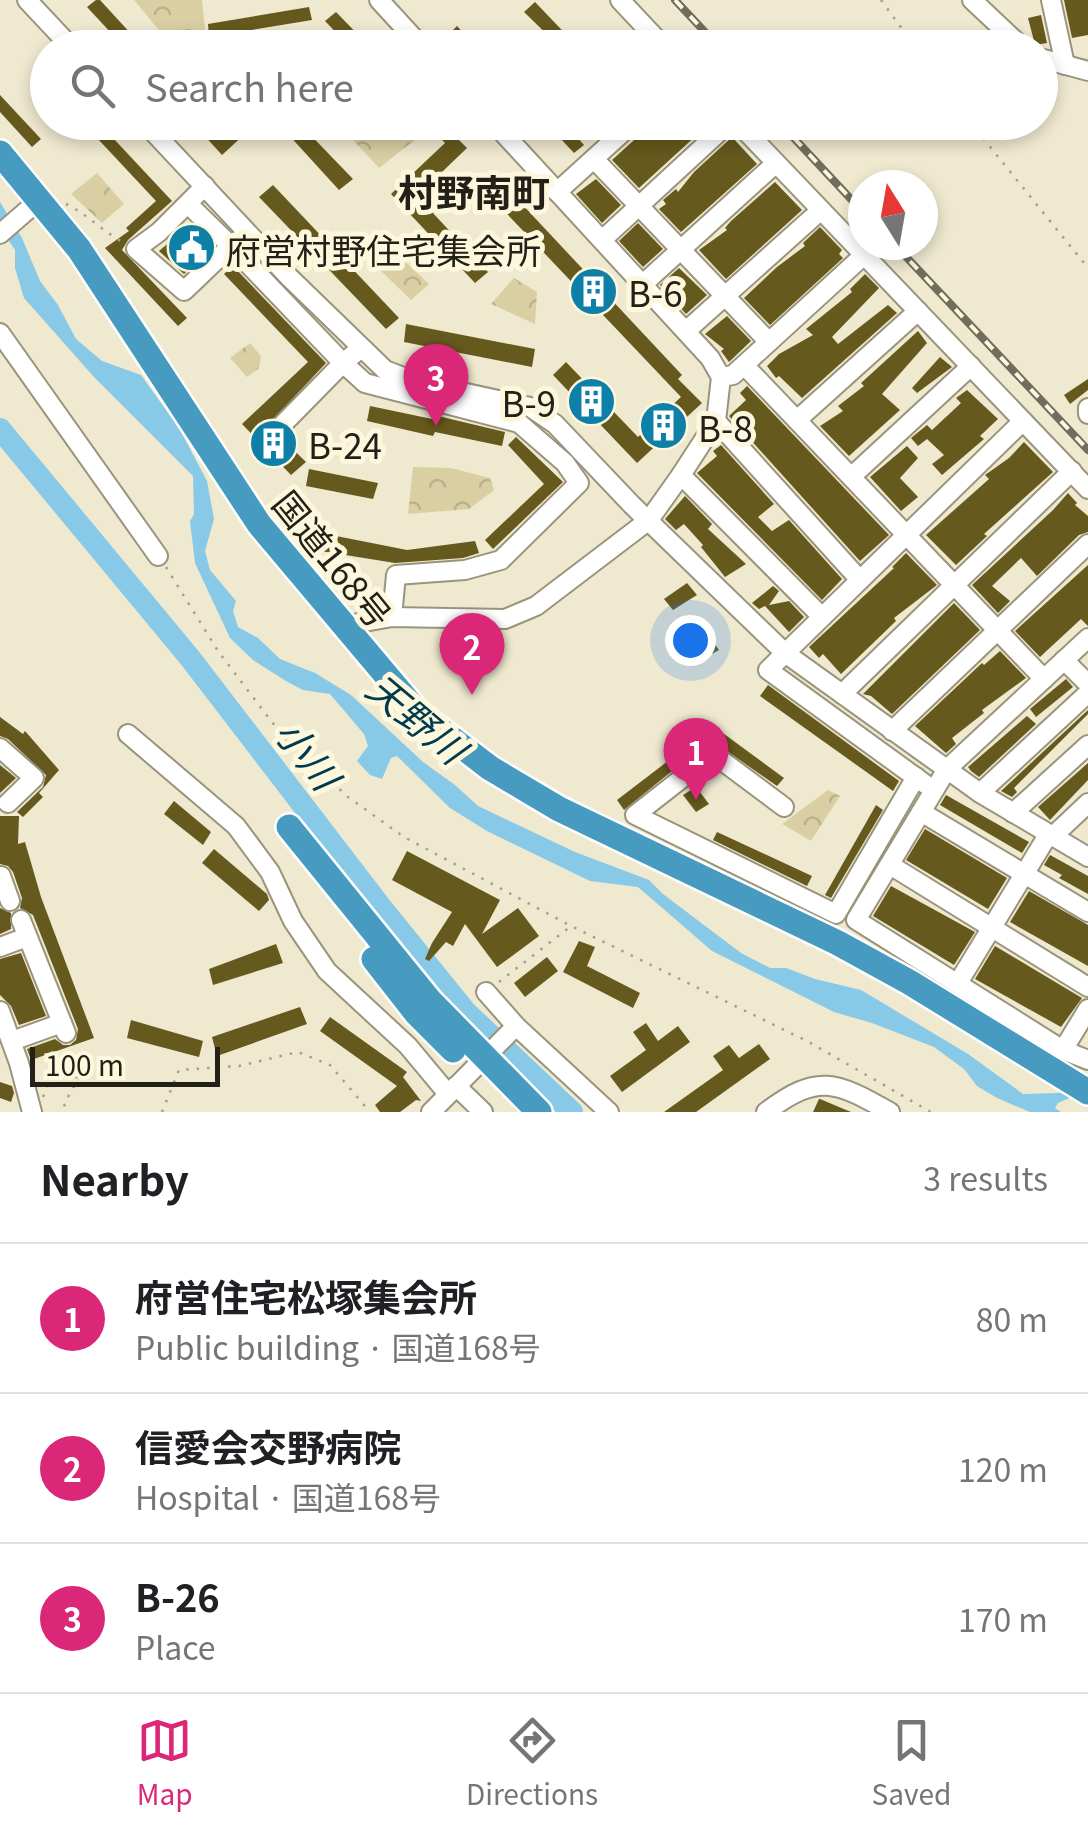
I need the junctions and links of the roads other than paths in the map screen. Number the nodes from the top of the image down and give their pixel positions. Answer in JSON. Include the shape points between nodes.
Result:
{"nodes":[{"id":1,"x":27,"y":0,"type":"edge"},
{"id":2,"x":379,"y":0,"type":"edge"},
{"id":3,"x":620,"y":0,"type":"edge"},
{"id":4,"x":972,"y":0,"type":"edge"},
{"id":5,"x":1051,"y":0,"type":"edge"},
{"id":6,"x":55,"y":30,"type":"edge"},
{"id":7,"x":406,"y":30,"type":"edge"},
{"id":8,"x":648,"y":30,"type":"edge"},
{"id":9,"x":1004,"y":30,"type":"edge"},
{"id":10,"x":1057,"y":30,"type":"edge"},
{"id":11,"x":1058,"y":32,"type":"edge"},
{"id":12,"x":1058,"y":63,"type":"edge"},
{"id":13,"x":1065,"y":65,"type":"junction"},
{"id":14,"x":1088,"y":71,"type":"edge"},
{"id":15,"x":161,"y":140,"type":"edge"},
{"id":16,"x":509,"y":140,"type":"edge"},
{"id":17,"x":615,"y":140,"type":"edge"},
{"id":18,"x":714,"y":140,"type":"edge"},
{"id":19,"x":752,"y":140,"type":"edge"},
{"id":20,"x":0,"y":153,"type":"edge"},
{"id":21,"x":594,"y":159,"type":"junction"},
{"id":22,"x":776,"y":164,"type":"junction"},
{"id":23,"x":204,"y":186,"type":"junction"},
{"id":24,"x":557,"y":192,"type":"junction"},
{"id":25,"x":188,"y":204,"type":"junction"},
{"id":26,"x":33,"y":206,"type":"junction"},
{"id":27,"x":639,"y":206,"type":"junction"},
{"id":28,"x":821,"y":210,"type":"junction"},
{"id":29,"x":248,"y":233,"type":"junction"},
{"id":30,"x":0,"y":234,"type":"edge"},
{"id":31,"x":848,"y":238,"type":"edge"},
{"id":32,"x":602,"y":240,"type":"junction"},
{"id":33,"x":231,"y":246,"type":"junction"},
{"id":34,"x":681,"y":250,"type":"junction"},
{"id":35,"x":857,"y":260,"type":"edge"},
{"id":36,"x":870,"y":260,"type":"edge"},
{"id":37,"x":642,"y":284,"type":"junction"},
{"id":38,"x":725,"y":296,"type":"junction"},
{"id":39,"x":918,"y":311,"type":"junction"},
{"id":40,"x":686,"y":331,"type":"junction"},
{"id":41,"x":0,"y":333,"type":"edge"},
{"id":42,"x":768,"y":342,"type":"junction"},
{"id":43,"x":360,"y":349,"type":"junction"},
{"id":44,"x":343,"y":363,"type":"junction"},
{"id":45,"x":744,"y":365,"type":"junction"},
{"id":46,"x":970,"y":366,"type":"junction"},
{"id":47,"x":721,"y":376,"type":"junction"},
{"id":48,"x":797,"y":420,"type":"junction"},
{"id":49,"x":716,"y":421,"type":"junction"},
{"id":50,"x":1023,"y":421,"type":"junction"},
{"id":51,"x":284,"y":423,"type":"dead end"},
{"id":52,"x":1072,"y":472,"type":"junction"},
{"id":53,"x":681,"y":475,"type":"junction"},
{"id":54,"x":851,"y":477,"type":"junction"},
{"id":55,"x":1088,"y":488,"type":"edge"},
{"id":56,"x":649,"y":520,"type":"junction"},
{"id":57,"x":906,"y":535,"type":"junction"},
{"id":58,"x":1088,"y":544,"type":"edge"},
{"id":59,"x":158,"y":556,"type":"road end"},
{"id":60,"x":860,"y":580,"type":"junction"},
{"id":61,"x":954,"y":585,"type":"junction"},
{"id":62,"x":392,"y":617,"type":"junction"},
{"id":63,"x":822,"y":617,"type":"junction"},
{"id":64,"x":342,"y":626,"type":"junction"},
{"id":65,"x":997,"y":630,"type":"junction"},
{"id":66,"x":1088,"y":638,"type":"edge"},
{"id":67,"x":785,"y":653,"type":"junction"},
{"id":68,"x":1064,"y":660,"type":"junction"},
{"id":69,"x":1044,"y":679,"type":"junction"},
{"id":70,"x":1088,"y":684,"type":"edge"},
{"id":71,"x":1088,"y":693,"type":"edge"},
{"id":72,"x":842,"y":694,"type":"junction"},
{"id":73,"x":892,"y":730,"type":"junction"},
{"id":74,"x":128,"y":734,"type":"dead end"},
{"id":75,"x":1088,"y":745,"type":"edge"},
{"id":76,"x":1,"y":746,"type":"edge"},
{"id":77,"x":947,"y":769,"type":"junction"},
{"id":78,"x":916,"y":777,"type":"junction"},
{"id":79,"x":934,"y":790,"type":"junction"},
{"id":80,"x":980,"y":793,"type":"junction"},
{"id":81,"x":8,"y":803,"type":"dead end"},
{"id":82,"x":1088,"y":803,"type":"edge"},
{"id":83,"x":784,"y":807,"type":"dead end"},
{"id":84,"x":921,"y":812,"type":"junction"},
{"id":85,"x":1014,"y":813,"type":"junction"},
{"id":86,"x":284,"y":831,"type":"dead end"},
{"id":87,"x":1050,"y":836,"type":"junction"},
{"id":88,"x":1088,"y":858,"type":"edge"},
{"id":89,"x":890,"y":866,"type":"junction"},
{"id":90,"x":1025,"y":874,"type":"junction"},
{"id":91,"x":0,"y":875,"type":"edge"},
{"id":92,"x":10,"y":901,"type":"dead end"},
{"id":93,"x":1088,"y":912,"type":"edge"},
{"id":94,"x":992,"y":928,"type":"junction"},
{"id":95,"x":0,"y":947,"type":"edge"},
{"id":96,"x":958,"y":983,"type":"junction"},
{"id":97,"x":1088,"y":987,"type":"edge"},
{"id":98,"x":486,"y":992,"type":"road end"},
{"id":99,"x":1088,"y":1008,"type":"edge"},
{"id":100,"x":0,"y":1012,"type":"edge"},
{"id":101,"x":516,"y":1026,"type":"junction"},
{"id":102,"x":12,"y":1041,"type":"junction"},
{"id":103,"x":1088,"y":1060,"type":"edge"},
{"id":104,"x":1061,"y":1062,"type":"junction"},
{"id":105,"x":465,"y":1077,"type":"junction"},
{"id":106,"x":1088,"y":1092,"type":"edge"},
{"id":107,"x":31,"y":1109,"type":"edge"},
{"id":108,"x":431,"y":1112,"type":"edge"},
{"id":109,"x":483,"y":1112,"type":"edge"},
{"id":110,"x":518,"y":1112,"type":"edge"},
{"id":111,"x":538,"y":1112,"type":"edge"},
{"id":112,"x":609,"y":1112,"type":"edge"},
{"id":113,"x":766,"y":1112,"type":"edge"},
{"id":114,"x":890,"y":1112,"type":"edge"}],
"edges":[{"from":1,"to":6,"type":"street"},
{"from":2,"to":7,"type":"street"},
{"from":3,"to":8,"type":"street"},
{"from":4,"to":9,"type":"street"},
{"from":5,"to":10,"type":"street"},
{"from":11,"to":13,"type":"street"},
{"from":12,"to":13,"type":"street"},
{"from":13,"to":14,"type":"street"},
{"from":15,"to":23,"type":"street"},
{"from":16,"to":24,"type":"street"},
{"from":17,"to":21,"type":"street"},
{"from":18,"to":27,"type":"street"},
{"from":19,"to":22,"type":"street"},
{"from":20,"to":26,"type":"highway","name":"国道168号"},
{"from":21,"to":24,"type":"street"},
{"from":21,"to":27,"type":"street"},
{"from":22,"to":28,"type":"street"},
{"from":22,"to":34,"type":"street"},
{"from":23,"to":25,"type":"street"},
{"from":23,"to":29,"type":"street"},
{"from":24,"to":32,"type":"street"},
{"from":25,"to":33,"type":"street"},
{"from":25,"to":33,"type":"street","via":[[136,249],[184,291]]},
{"from":26,"to":30,"type":"street"},
{"from":26,"to":64,"type":"highway","name":"国道168号","via":[[79,249],[259,524]]},
{"from":27,"to":32,"type":"street"},
{"from":27,"to":34,"type":"street"},
{"from":28,"to":31,"type":"street"},
{"from":28,"to":38,"type":"street"},
{"from":29,"to":33,"type":"street"},
{"from":29,"to":43,"type":"street"},
{"from":32,"to":37,"type":"street"},
{"from":33,"to":44,"type":"street"},
{"from":34,"to":37,"type":"street"},
{"from":34,"to":38,"type":"street"},
{"from":35,"to":42,"type":"street"},
{"from":36,"to":39,"type":"street"},
{"from":37,"to":40,"type":"street"},
{"from":38,"to":40,"type":"street"},
{"from":38,"to":42,"type":"street"},
{"from":39,"to":46,"type":"street"},
{"from":39,"to":48,"type":"street"},
{"from":40,"to":47,"type":"street"},
{"from":41,"to":59,"type":"street"},
{"from":42,"to":45,"type":"street"},
{"from":43,"to":44,"type":"street"},
{"from":43,"to":56,"type":"street","via":[[385,370],[416,382],[530,407],[556,424]]},
{"from":44,"to":51,"type":"street"},
{"from":44,"to":62,"type":"street","via":[[365,382],[518,424],[579,483],[502,560],[396,575]]},
{"from":45,"to":47,"type":"street"},
{"from":45,"to":48,"type":"street"},
{"from":46,"to":50,"type":"street"},
{"from":46,"to":54,"type":"street"},
{"from":47,"to":49,"type":"street"},
{"from":48,"to":54,"type":"street"},
{"from":49,"to":53,"type":"street"},
{"from":49,"to":60,"type":"street"},
{"from":50,"to":52,"type":"street"},
{"from":50,"to":57,"type":"street"},
{"from":52,"to":55,"type":"street"},
{"from":52,"to":61,"type":"street"},
{"from":53,"to":56,"type":"street"},
{"from":53,"to":63,"type":"street"},
{"from":54,"to":57,"type":"street"},
{"from":56,"to":62,"type":"street","via":[[536,606],[505,619]]},
{"from":56,"to":67,"type":"street"},
{"from":57,"to":60,"type":"street"},
{"from":57,"to":61,"type":"street"},
{"from":58,"to":65,"type":"street"},
{"from":60,"to":63,"type":"street"},
{"from":61,"to":65,"type":"street"},
{"from":61,"to":72,"type":"street"},
{"from":62,"to":64,"type":"street"},
{"from":63,"to":67,"type":"street"},
{"from":64,"to":104,"type":"highway","name":"国道168号","via":[[418,713],[490,768]]},
{"from":65,"to":69,"type":"street"},
{"from":65,"to":73,"type":"street"},
{"from":66,"to":68,"type":"street"},
{"from":67,"to":72,"type":"street"},
{"from":67,"to":78,"type":"street","via":[[768,670]]},
{"from":68,"to":69,"type":"street"},
{"from":68,"to":70,"type":"street"},
{"from":69,"to":77,"type":"street"},
{"from":71,"to":80,"type":"street"},
{"from":72,"to":73,"type":"street"},
{"from":73,"to":77,"type":"street"},
{"from":74,"to":105,"type":"street","via":[[236,826],[327,972],[408,1046]]},
{"from":75,"to":85,"type":"street"},
{"from":76,"to":81,"type":"street","via":[[40,784]]},
{"from":77,"to":79,"type":"street"},
{"from":77,"to":80,"type":"street"},
{"from":78,"to":79,"type":"street"},
{"from":78,"to":83,"type":"street","via":[[836,914],[635,816],[713,754]]},
{"from":79,"to":84,"type":"street"},
{"from":80,"to":85,"type":"street"},
{"from":82,"to":87,"type":"street"},
{"from":84,"to":89,"type":"street"},
{"from":84,"to":90,"type":"street"},
{"from":85,"to":87,"type":"street"},
{"from":86,"to":105,"type":"highway"},
{"from":87,"to":88,"type":"street"},
{"from":87,"to":90,"type":"street"},
{"from":89,"to":94,"type":"street"},
{"from":89,"to":96,"type":"street","via":[[856,920]]},
{"from":90,"to":93,"type":"street"},
{"from":90,"to":94,"type":"street"},
{"from":91,"to":92,"type":"street"},
{"from":94,"to":96,"type":"street"},
{"from":94,"to":97,"type":"street"},
{"from":95,"to":102,"type":"street","via":[[24,928],[64,1028]]},
{"from":96,"to":104,"type":"street"},
{"from":98,"to":101,"type":"street"},
{"from":99,"to":104,"type":"street"},
{"from":100,"to":102,"type":"street"},
{"from":101,"to":105,"type":"street"},
{"from":101,"to":112,"type":"street"},
{"from":102,"to":107,"type":"street"},
{"from":103,"to":104,"type":"street"},
{"from":104,"to":106,"type":"highway","name":"国道168号"},
{"from":105,"to":108,"type":"street"},
{"from":105,"to":109,"type":"street"},
{"from":105,"to":110,"type":"highway"},
{"from":105,"to":111,"type":"highway"},
{"from":113,"to":114,"type":"street","via":[[802,1087],[824,1084]]}]}
